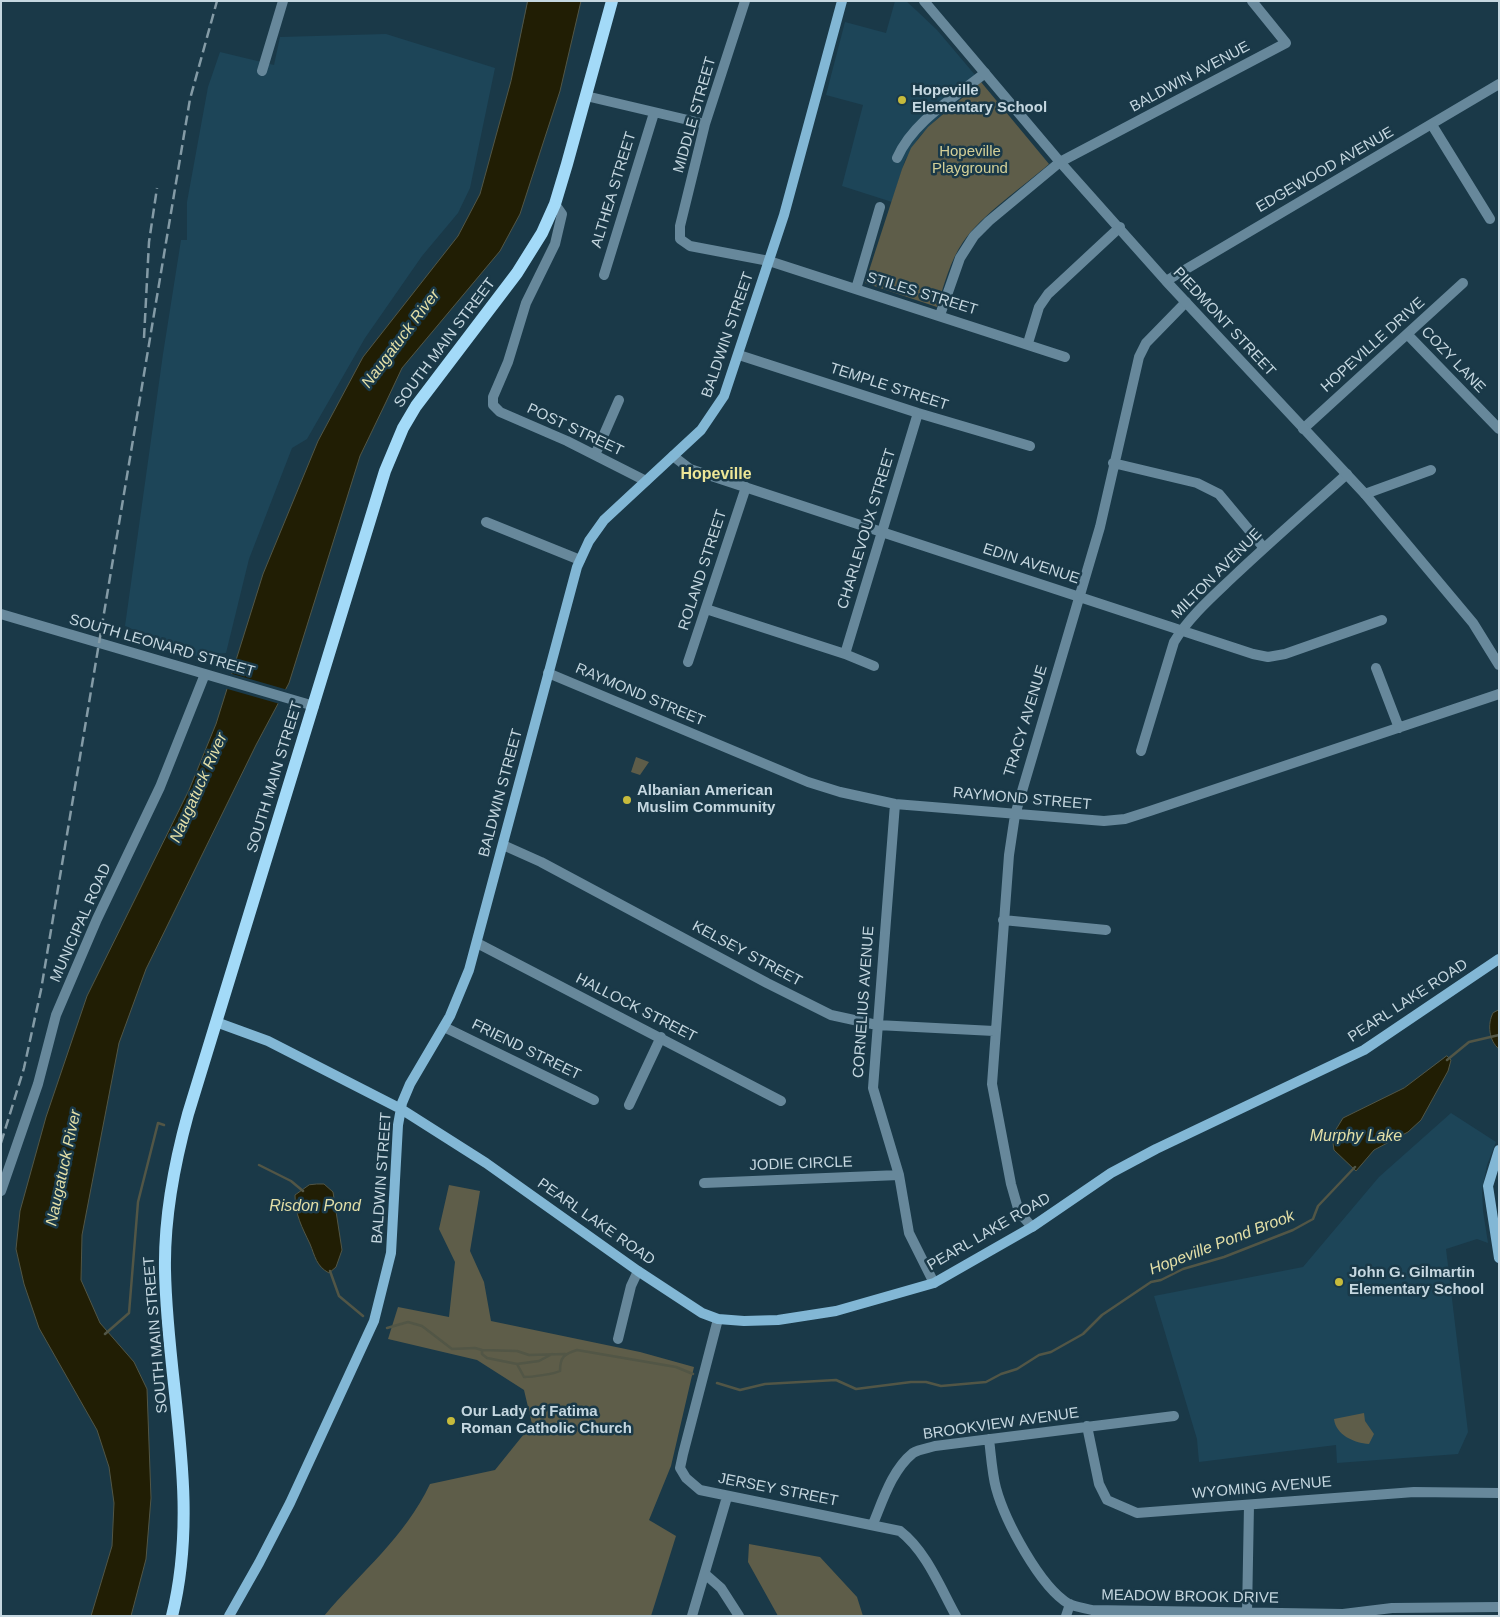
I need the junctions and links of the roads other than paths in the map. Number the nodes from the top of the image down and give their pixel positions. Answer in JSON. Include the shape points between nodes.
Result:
{"nodes":[{"id":1,"x":283,"y":1,"type":"edge"},
{"id":2,"x":612,"y":1,"type":"edge"},
{"id":3,"x":745,"y":1,"type":"edge"},
{"id":4,"x":842,"y":1,"type":"edge"},
{"id":5,"x":924,"y":1,"type":"edge"},
{"id":6,"x":1252,"y":1,"type":"edge"},
{"id":7,"x":262,"y":71,"type":"dead end"},
{"id":8,"x":985,"y":73,"type":"junction"},
{"id":9,"x":1499,"y":84,"type":"edge"},
{"id":10,"x":586,"y":96,"type":"junction"},
{"id":11,"x":654,"y":113,"type":"junction"},
{"id":12,"x":706,"y":124,"type":"junction"},
{"id":13,"x":1432,"y":125,"type":"junction"},
{"id":14,"x":897,"y":158,"type":"dead end"},
{"id":15,"x":1060,"y":162,"type":"junction"},
{"id":16,"x":555,"y":204,"type":"junction"},
{"id":17,"x":880,"y":207,"type":"dead end"},
{"id":18,"x":1490,"y":219,"type":"dead end"},
{"id":19,"x":1120,"y":227,"type":"junction"},
{"id":20,"x":680,"y":239,"type":"joint"},
{"id":21,"x":769,"y":261,"type":"junction"},
{"id":22,"x":604,"y":275,"type":"dead end"},
{"id":23,"x":1166,"y":282,"type":"junction"},
{"id":24,"x":1464,"y":283,"type":"dead end"},
{"id":25,"x":856,"y":289,"type":"junction"},
{"id":26,"x":1186,"y":302,"type":"junction"},
{"id":27,"x":940,"y":314,"type":"junction"},
{"id":28,"x":1407,"y":334,"type":"junction"},
{"id":29,"x":1028,"y":343,"type":"junction"},
{"id":30,"x":739,"y":355,"type":"junction"},
{"id":31,"x":1065,"y":357,"type":"dead end"},
{"id":32,"x":619,"y":400,"type":"dead end"},
{"id":33,"x":918,"y":413,"type":"junction"},
{"id":34,"x":1303,"y":429,"type":"junction"},
{"id":35,"x":1499,"y":429,"type":"edge"},
{"id":36,"x":1030,"y":446,"type":"dead end"},
{"id":37,"x":595,"y":456,"type":"junction"},
{"id":38,"x":673,"y":456,"type":"junction"},
{"id":39,"x":1113,"y":463,"type":"junction"},
{"id":40,"x":1431,"y":470,"type":"dead end"},
{"id":41,"x":1347,"y":474,"type":"junction"},
{"id":42,"x":646,"y":481,"type":"junction"},
{"id":43,"x":746,"y":487,"type":"junction"},
{"id":44,"x":1365,"y":494,"type":"junction"},
{"id":45,"x":486,"y":522,"type":"dead end"},
{"id":46,"x":882,"y":531,"type":"junction"},
{"id":47,"x":1264,"y":548,"type":"junction"},
{"id":48,"x":580,"y":560,"type":"junction"},
{"id":49,"x":1079,"y":595,"type":"junction"},
{"id":50,"x":706,"y":609,"type":"junction"},
{"id":51,"x":1,"y":614,"type":"edge"},
{"id":52,"x":1382,"y":620,"type":"dead end"},
{"id":53,"x":1181,"y":630,"type":"junction"},
{"id":54,"x":845,"y":654,"type":"junction"},
{"id":55,"x":688,"y":662,"type":"dead end"},
{"id":56,"x":1499,"y":665,"type":"edge"},
{"id":57,"x":874,"y":666,"type":"dead end"},
{"id":58,"x":1376,"y":668,"type":"dead end"},
{"id":59,"x":548,"y":673,"type":"junction"},
{"id":60,"x":205,"y":674,"type":"junction"},
{"id":61,"x":1499,"y":694,"type":"edge"},
{"id":62,"x":314,"y":706,"type":"junction"},
{"id":63,"x":1399,"y":728,"type":"junction"},
{"id":64,"x":1141,"y":751,"type":"dead end"},
{"id":65,"x":895,"y":804,"type":"junction"},
{"id":66,"x":1015,"y":815,"type":"junction"},
{"id":67,"x":503,"y":844,"type":"junction"},
{"id":68,"x":1004,"y":920,"type":"junction"},
{"id":69,"x":1106,"y":930,"type":"dead end"},
{"id":70,"x":477,"y":943,"type":"junction"},
{"id":71,"x":1499,"y":959,"type":"edge"},
{"id":72,"x":216,"y":1022,"type":"junction"},
{"id":73,"x":877,"y":1025,"type":"junction"},
{"id":74,"x":444,"y":1027,"type":"junction"},
{"id":75,"x":994,"y":1031,"type":"junction"},
{"id":76,"x":661,"y":1037,"type":"junction"},
{"id":77,"x":594,"y":1100,"type":"dead end"},
{"id":78,"x":781,"y":1101,"type":"dead end"},
{"id":79,"x":629,"y":1106,"type":"dead end"},
{"id":80,"x":401,"y":1109,"type":"junction"},
{"id":81,"x":1499,"y":1150,"type":"edge"},
{"id":82,"x":899,"y":1175,"type":"junction"},
{"id":83,"x":704,"y":1183,"type":"dead end"},
{"id":84,"x":1,"y":1191,"type":"edge"},
{"id":85,"x":1032,"y":1227,"type":"junction"},
{"id":86,"x":1499,"y":1258,"type":"edge"},
{"id":87,"x":638,"y":1271,"type":"junction"},
{"id":88,"x":934,"y":1283,"type":"junction"},
{"id":89,"x":718,"y":1319,"type":"junction"},
{"id":90,"x":618,"y":1339,"type":"dead end"},
{"id":91,"x":1174,"y":1416,"type":"dead end"},
{"id":92,"x":1087,"y":1426,"type":"junction"},
{"id":93,"x":989,"y":1438,"type":"junction"},
{"id":94,"x":1499,"y":1493,"type":"edge"},
{"id":95,"x":728,"y":1497,"type":"junction"},
{"id":96,"x":1249,"y":1505,"type":"junction"},
{"id":97,"x":873,"y":1524,"type":"junction"},
{"id":98,"x":704,"y":1574,"type":"junction"},
{"id":99,"x":1070,"y":1604,"type":"junction"},
{"id":100,"x":1499,"y":1607,"type":"edge"},
{"id":101,"x":1247,"y":1614,"type":"junction"},
{"id":102,"x":1343,"y":1615,"type":"edge"},
{"id":103,"x":172,"y":1616,"type":"edge"},
{"id":104,"x":229,"y":1616,"type":"edge"},
{"id":105,"x":692,"y":1616,"type":"edge"},
{"id":106,"x":739,"y":1616,"type":"edge"},
{"id":107,"x":956,"y":1616,"type":"edge"},
{"id":108,"x":1066,"y":1616,"type":"edge"}],
"edges":[{"from":1,"to":7,"type":"street"},
{"from":2,"to":10,"type":"main road","name":"SOUTH MAIN STREET"},
{"from":3,"to":12,"type":"street","name":"MIDDLE STREET"},
{"from":4,"to":21,"type":"main road","name":"BALDWIN STREET"},
{"from":5,"to":8,"type":"street","name":"PIEDMONT STREET"},
{"from":6,"to":15,"type":"street","name":"BALDWIN AVENUE","via":[[1286,43]]},
{"from":8,"to":14,"type":"street","via":[[920,124],[902,146]]},
{"from":8,"to":15,"type":"street","name":"PIEDMONT STREET"},
{"from":9,"to":13,"type":"street","name":"EDGEWOOD AVENUE"},
{"from":10,"to":11,"type":"street"},
{"from":10,"to":16,"type":"main road","name":"SOUTH MAIN STREET"},
{"from":11,"to":12,"type":"street"},
{"from":11,"to":22,"type":"street","name":"ALTHEA STREET"},
{"from":12,"to":20,"type":"street","name":"MIDDLE STREET","via":[[680,226]]},
{"from":13,"to":18,"type":"street"},
{"from":13,"to":23,"type":"street","name":"EDGEWOOD AVENUE"},
{"from":15,"to":19,"type":"street","name":"PIEDMONT STREET"},
{"from":15,"to":27,"type":"street","via":[[974,236],[960,258]]},
{"from":16,"to":37,"type":"street","name":"POST STREET","via":[[562,214],[557,237],[526,303],[508,362],[493,396],[493,405],[500,412]]},
{"from":16,"to":62,"type":"main road","name":"SOUTH MAIN STREET","via":[[532,252],[421,399],[397,441],[375,499]]},
{"from":17,"to":25,"type":"street"},
{"from":19,"to":23,"type":"street","name":"PIEDMONT STREET"},
{"from":19,"to":29,"type":"street","via":[[1048,294],[1039,307]]},
{"from":20,"to":21,"type":"street","name":"STILES STREET","via":[[690,246]]},
{"from":21,"to":25,"type":"street","name":"STILES STREET"},
{"from":21,"to":30,"type":"main road","name":"BALDWIN STREET"},
{"from":23,"to":26,"type":"street","name":"PIEDMONT STREET"},
{"from":24,"to":28,"type":"street","name":"HOPEVILLE DRIVE"},
{"from":25,"to":27,"type":"street","name":"STILES STREET"},
{"from":26,"to":34,"type":"street","name":"PIEDMONT STREET"},
{"from":26,"to":39,"type":"street","name":"TRACY AVENUE","via":[[1146,343],[1139,357]]},
{"from":27,"to":29,"type":"street","name":"STILES STREET"},
{"from":28,"to":34,"type":"street","name":"HOPEVILLE DRIVE"},
{"from":28,"to":35,"type":"street","name":"COZY LANE"},
{"from":29,"to":31,"type":"street","name":"STILES STREET"},
{"from":30,"to":33,"type":"street","name":"TEMPLE STREET"},
{"from":30,"to":38,"type":"main road","name":"BALDWIN STREET","via":[[718,408],[701,430]]},
{"from":32,"to":37,"type":"street"},
{"from":33,"to":36,"type":"street","name":"TEMPLE STREET"},
{"from":33,"to":46,"type":"street","name":"CHARLEVOUX STREET"},
{"from":34,"to":41,"type":"street","name":"PIEDMONT STREET"},
{"from":37,"to":42,"type":"street","name":"POST STREET"},
{"from":38,"to":42,"type":"main road","name":"BALDWIN STREET"},
{"from":38,"to":43,"type":"street","name":"EDIN AVENUE","via":[[690,469]]},
{"from":39,"to":47,"type":"street","via":[[1196,483],[1219,494]]},
{"from":39,"to":49,"type":"street","name":"TRACY AVENUE","via":[[1100,527]]},
{"from":40,"to":44,"type":"street"},
{"from":41,"to":44,"type":"street","name":"PIEDMONT STREET"},
{"from":41,"to":47,"type":"street","name":"MILTON AVENUE"},
{"from":42,"to":48,"type":"main road","name":"BALDWIN STREET","via":[[600,525]]},
{"from":43,"to":46,"type":"street","name":"EDIN AVENUE"},
{"from":43,"to":50,"type":"street","name":"ROLAND STREET"},
{"from":44,"to":56,"type":"street","name":"PIEDMONT STREET","via":[[1473,623]]},
{"from":45,"to":48,"type":"street"},
{"from":46,"to":49,"type":"street","name":"EDIN AVENUE"},
{"from":46,"to":54,"type":"street","name":"CHARLEVOUX STREET"},
{"from":47,"to":53,"type":"street","name":"MILTON AVENUE"},
{"from":48,"to":59,"type":"main road","name":"BALDWIN STREET"},
{"from":49,"to":53,"type":"street","name":"EDIN AVENUE"},
{"from":49,"to":66,"type":"street","name":"TRACY AVENUE"},
{"from":50,"to":54,"type":"street"},
{"from":50,"to":55,"type":"street","name":"ROLAND STREET"},
{"from":51,"to":60,"type":"street","name":"SOUTH LEONARD STREET"},
{"from":52,"to":53,"type":"street","name":"EDIN AVENUE","via":[[1268,657]]},
{"from":53,"to":64,"type":"street","name":"MILTON AVENUE","via":[[1174,642]]},
{"from":54,"to":57,"type":"street"},
{"from":58,"to":63,"type":"street"},
{"from":59,"to":65,"type":"street","name":"RAYMOND STREET","via":[[808,782]]},
{"from":59,"to":67,"type":"main road","name":"BALDWIN STREET"},
{"from":60,"to":62,"type":"street","name":"SOUTH LEONARD STREET"},
{"from":60,"to":84,"type":"street","name":"MUNICIPAL ROAD","via":[[160,787],[97,919],[56,1016],[38,1084]]},
{"from":61,"to":63,"type":"street","name":"RAYMOND STREET"},
{"from":62,"to":72,"type":"main road","name":"SOUTH MAIN STREET"},
{"from":63,"to":66,"type":"street","name":"RAYMOND STREET","via":[[1126,818],[1104,821]]},
{"from":65,"to":66,"type":"street","name":"RAYMOND STREET"},
{"from":65,"to":73,"type":"street","name":"CORNELIUS AVENUE"},
{"from":66,"to":68,"type":"street","name":"TRACY AVENUE"},
{"from":67,"to":70,"type":"main road","name":"BALDWIN STREET"},
{"from":67,"to":73,"type":"street","name":"KELSEY STREET","via":[[812,1005],[831,1014]]},
{"from":68,"to":69,"type":"street"},
{"from":68,"to":75,"type":"street","name":"TRACY AVENUE"},
{"from":70,"to":74,"type":"main road","name":"BALDWIN STREET","via":[[464,986]]},
{"from":70,"to":76,"type":"street","name":"HALLOCK STREET"},
{"from":71,"to":85,"type":"main road","name":"PEARL LAKE ROAD","via":[[1364,1050],[1156,1149],[1111,1173]]},
{"from":72,"to":80,"type":"main road","name":"PEARL LAKE ROAD","via":[[268,1041]]},
{"from":72,"to":103,"type":"main road","name":"SOUTH MAIN STREET","via":[[179,1146],[166,1222],[166,1294],[184,1488],[181,1564]]},
{"from":73,"to":75,"type":"street","name":"KELSEY STREET"},
{"from":73,"to":82,"type":"street","name":"CORNELIUS AVENUE","via":[[873,1088]]},
{"from":74,"to":77,"type":"street","name":"FRIEND STREET"},
{"from":74,"to":80,"type":"main road","name":"BALDWIN STREET","via":[[410,1084]]},
{"from":75,"to":85,"type":"street","name":"TRACY AVENUE","via":[[992,1084],[996,1110],[1019,1212]]},
{"from":76,"to":78,"type":"street","name":"HALLOCK STREET"},
{"from":76,"to":79,"type":"street"},
{"from":80,"to":87,"type":"main road","name":"PEARL LAKE ROAD","via":[[486,1163]]},
{"from":80,"to":104,"type":"main road","name":"BALDWIN STREET","via":[[392,1252],[374,1321],[286,1511]]},
{"from":81,"to":86,"type":"main road","via":[[1488,1186]]},
{"from":82,"to":83,"type":"street","name":"JODIE CIRCLE"},
{"from":82,"to":88,"type":"street","name":"CORNELIUS AVENUE","via":[[909,1234]]},
{"from":85,"to":88,"type":"main road","name":"PEARL LAKE ROAD"},
{"from":87,"to":89,"type":"main road","name":"PEARL LAKE ROAD","via":[[702,1313]]},
{"from":87,"to":90,"type":"street"},
{"from":88,"to":89,"type":"main road","name":"PEARL LAKE ROAD","via":[[836,1311],[778,1320]]},
{"from":89,"to":95,"type":"street","name":"JERSEY STREET","via":[[680,1468],[700,1490]]},
{"from":91,"to":92,"type":"street","name":"BROOKVIEW AVENUE"},
{"from":92,"to":93,"type":"street","name":"BROOKVIEW AVENUE"},
{"from":92,"to":96,"type":"street","name":"WYOMING AVENUE","via":[[1098,1484],[1107,1500],[1122,1508],[1137,1513]]},
{"from":93,"to":97,"type":"street","name":"BROOKVIEW AVENUE","via":[[914,1452],[887,1489]]},
{"from":93,"to":99,"type":"street","name":"MEADOW BROOK DRIVE","via":[[996,1488],[1005,1509],[1038,1574]]},
{"from":94,"to":96,"type":"street","name":"WYOMING AVENUE","via":[[1414,1492]]},
{"from":95,"to":97,"type":"street","name":"JERSEY STREET"},
{"from":95,"to":98,"type":"street"},
{"from":96,"to":101,"type":"street"},
{"from":97,"to":107,"type":"street","name":"JERSEY STREET","via":[[900,1531],[911,1539]]},
{"from":98,"to":105,"type":"street"},
{"from":98,"to":106,"type":"street","via":[[721,1588]]},
{"from":99,"to":101,"type":"street","name":"MEADOW BROOK DRIVE","via":[[1092,1610]]},
{"from":99,"to":108,"type":"street"},
{"from":100,"to":102,"type":"street","name":"MEADOW BROOK DRIVE","via":[[1392,1608]]},
{"from":101,"to":102,"type":"street","name":"MEADOW BROOK DRIVE"}]}
